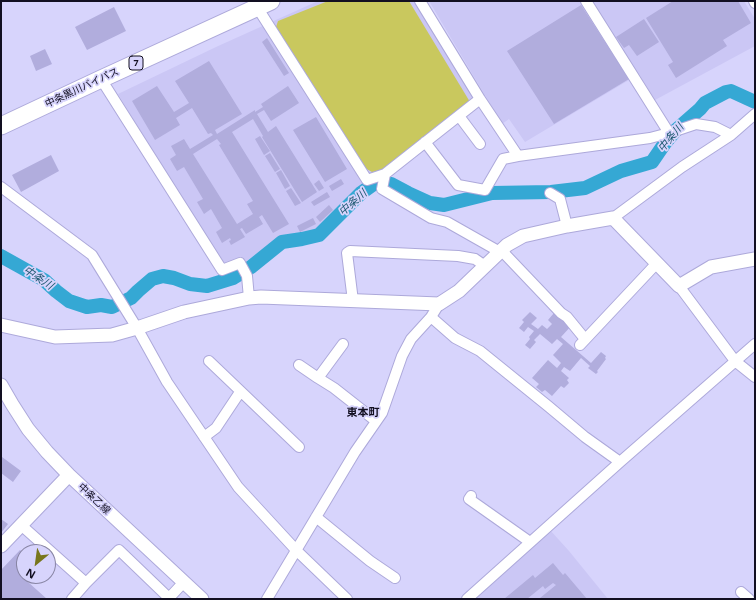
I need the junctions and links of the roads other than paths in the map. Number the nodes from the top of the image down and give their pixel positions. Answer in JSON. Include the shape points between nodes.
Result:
{"nodes":[{"id":1,"x":420,"y":1,"type":"edge"},
{"id":2,"x":586,"y":1,"type":"edge"},
{"id":3,"x":258,"y":5,"type":"edge"},
{"id":4,"x":101,"y":79,"type":"junction"},
{"id":5,"x":480,"y":99,"type":"junction"},
{"id":6,"x":755,"y":114,"type":"edge"},
{"id":7,"x":459,"y":116,"type":"junction"},
{"id":8,"x":1,"y":126,"type":"edge"},
{"id":9,"x":669,"y":134,"type":"junction"},
{"id":10,"x":730,"y":135,"type":"junction"},
{"id":11,"x":425,"y":142,"type":"junction"},
{"id":12,"x":480,"y":144,"type":"dead end"},
{"id":13,"x":518,"y":156,"type":"junction"},
{"id":14,"x":385,"y":174,"type":"junction"},
{"id":15,"x":1,"y":187,"type":"edge"},
{"id":16,"x":550,"y":193,"type":"dead end"},
{"id":17,"x":613,"y":218,"type":"junction"},
{"id":18,"x":567,"y":226,"type":"junction"},
{"id":19,"x":500,"y":251,"type":"junction"},
{"id":20,"x":755,"y":259,"type":"edge"},
{"id":21,"x":657,"y":263,"type":"junction"},
{"id":22,"x":485,"y":266,"type":"junction"},
{"id":23,"x":679,"y":286,"type":"junction"},
{"id":24,"x":249,"y":298,"type":"junction"},
{"id":25,"x":353,"y":300,"type":"junction"},
{"id":26,"x":439,"y":304,"type":"junction"},
{"id":27,"x":431,"y":317,"type":"junction"},
{"id":28,"x":1,"y":325,"type":"edge"},
{"id":29,"x":136,"y":328,"type":"junction"},
{"id":30,"x":343,"y":344,"type":"dead end"},
{"id":31,"x":755,"y":344,"type":"edge"},
{"id":32,"x":208,"y":361,"type":"dead end"},
{"id":33,"x":735,"y":361,"type":"junction"},
{"id":34,"x":299,"y":365,"type":"dead end"},
{"id":35,"x":755,"y":377,"type":"edge"},
{"id":36,"x":318,"y":378,"type":"junction"},
{"id":37,"x":1,"y":385,"type":"edge"},
{"id":38,"x":240,"y":392,"type":"junction"},
{"id":39,"x":376,"y":422,"type":"junction"},
{"id":40,"x":204,"y":437,"type":"junction"},
{"id":41,"x":299,"y":447,"type":"dead end"},
{"id":42,"x":620,"y":462,"type":"junction"},
{"id":43,"x":69,"y":475,"type":"junction"},
{"id":44,"x":471,"y":496,"type":"dead end"},
{"id":45,"x":316,"y":517,"type":"junction"},
{"id":46,"x":21,"y":526,"type":"junction"},
{"id":47,"x":530,"y":542,"type":"junction"},
{"id":48,"x":1,"y":546,"type":"edge"},
{"id":49,"x":296,"y":550,"type":"junction"},
{"id":50,"x":395,"y":578,"type":"dead end"},
{"id":51,"x":184,"y":582,"type":"junction"},
{"id":52,"x":86,"y":583,"type":"junction"},
{"id":53,"x":72,"y":599,"type":"edge"},
{"id":54,"x":202,"y":599,"type":"edge"},
{"id":55,"x":267,"y":599,"type":"edge"},
{"id":56,"x":347,"y":599,"type":"edge"},
{"id":57,"x":467,"y":599,"type":"edge"}],
"edges":[{"from":1,"to":5,"type":"street"},
{"from":2,"to":9,"type":"street"},
{"from":3,"to":4,"type":"highway","name":"中条黒川バイパス","number":"7"},
{"from":3,"to":14,"type":"street","via":[[367,180]]},
{"from":4,"to":8,"type":"highway","name":"中条黒川バイパス","number":"7"},
{"from":4,"to":24,"type":"street","via":[[222,270],[240,263],[248,276]]},
{"from":5,"to":7,"type":"street"},
{"from":5,"to":13,"type":"street"},
{"from":6,"to":10,"type":"street"},
{"from":7,"to":11,"type":"street"},
{"from":7,"to":12,"type":"street"},
{"from":9,"to":10,"type":"street","via":[[696,124],[715,127]]},
{"from":9,"to":13,"type":"street"},
{"from":10,"to":17,"type":"street"},
{"from":11,"to":13,"type":"street","via":[[458,185],[485,190],[503,159]]},
{"from":11,"to":14,"type":"street"},
{"from":14,"to":19,"type":"street","via":[[382,189],[431,218],[447,222]]},
{"from":15,"to":29,"type":"street","via":[[92,255]]},
{"from":16,"to":18,"type":"street","via":[[560,199]]},
{"from":17,"to":18,"type":"street"},
{"from":17,"to":21,"type":"street"},
{"from":18,"to":19,"type":"street","via":[[523,236],[507,244]]},
{"from":19,"to":21,"type":"street","via":[[567,317],[583,342]]},
{"from":19,"to":22,"type":"street"},
{"from":20,"to":23,"type":"street","via":[[712,267]]},
{"from":21,"to":23,"type":"street"},
{"from":22,"to":25,"type":"street","via":[[475,259],[458,256],[350,251],[346,254]]},
{"from":22,"to":26,"type":"street","via":[[458,291]]},
{"from":23,"to":33,"type":"street"},
{"from":24,"to":25,"type":"street"},
{"from":24,"to":29,"type":"street","via":[[184,312]]},
{"from":25,"to":26,"type":"street"},
{"from":26,"to":27,"type":"street"},
{"from":27,"to":39,"type":"street","via":[[411,339],[402,356],[382,413]]},
{"from":27,"to":42,"type":"street","via":[[455,338],[480,351],[585,437]]},
{"from":28,"to":29,"type":"street","via":[[55,337],[112,335]]},
{"from":29,"to":40,"type":"street","via":[[167,382]]},
{"from":30,"to":36,"type":"street"},
{"from":31,"to":33,"type":"street"},
{"from":32,"to":38,"type":"street"},
{"from":33,"to":35,"type":"street"},
{"from":33,"to":42,"type":"street"},
{"from":34,"to":36,"type":"street"},
{"from":36,"to":39,"type":"street"},
{"from":37,"to":43,"type":"street","name":"中条乙線","via":[[28,429]]},
{"from":38,"to":40,"type":"street","via":[[216,428]]},
{"from":38,"to":41,"type":"street"},
{"from":39,"to":45,"type":"street"},
{"from":40,"to":49,"type":"street","via":[[238,487]]},
{"from":42,"to":47,"type":"street"},
{"from":43,"to":46,"type":"street"},
{"from":43,"to":51,"type":"street","name":"中条乙線"},
{"from":44,"to":47,"type":"street","via":[[469,499]]},
{"from":45,"to":49,"type":"street"},
{"from":45,"to":50,"type":"street"},
{"from":46,"to":48,"type":"street"},
{"from":46,"to":52,"type":"street"},
{"from":47,"to":57,"type":"street"},
{"from":49,"to":55,"type":"street"},
{"from":49,"to":56,"type":"street"},
{"from":51,"to":52,"type":"street","via":[[169,598],[119,550]]},
{"from":51,"to":54,"type":"street","name":"中条乙線"},
{"from":52,"to":53,"type":"street"}]}
